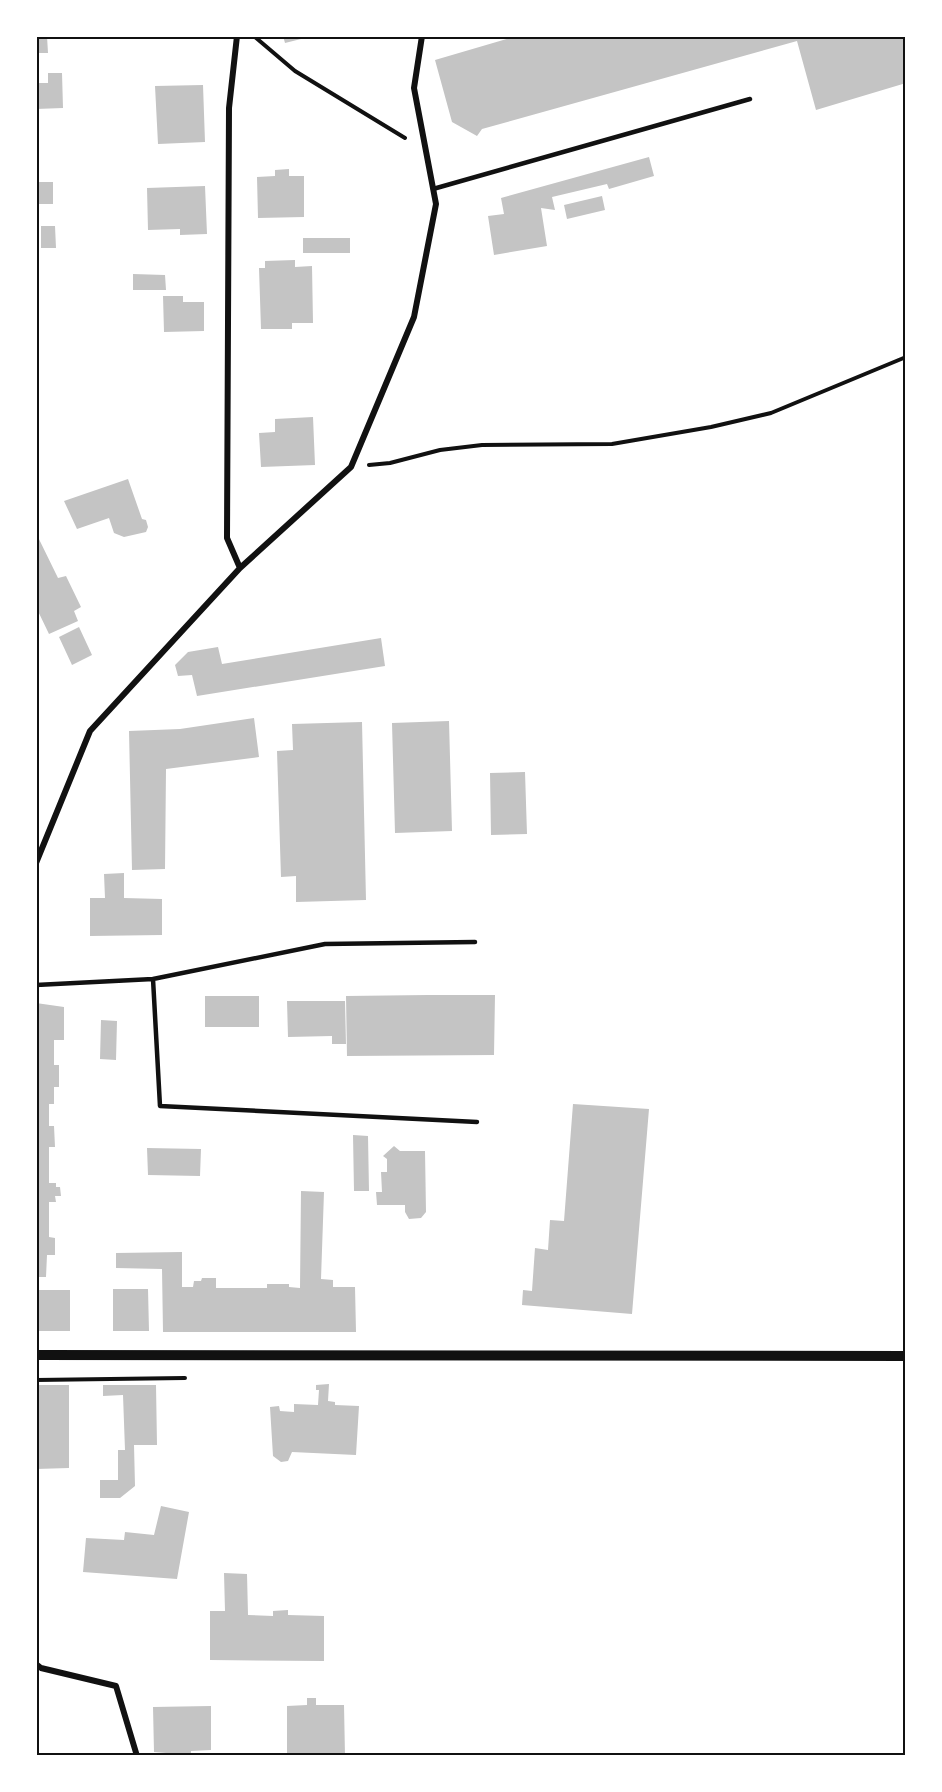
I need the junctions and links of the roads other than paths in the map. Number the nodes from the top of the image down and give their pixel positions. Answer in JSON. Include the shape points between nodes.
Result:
{"nodes":[{"id":1,"x":237,"y":36,"type":"edge"},
{"id":2,"x":423,"y":36,"type":"edge"},
{"id":3,"x":750,"y":99,"type":"dead end"},
{"id":4,"x":433,"y":189,"type":"junction"},
{"id":5,"x":240,"y":568,"type":"junction"},
{"id":6,"x":36,"y":863,"type":"edge"},
{"id":7,"x":475,"y":942,"type":"dead end"},
{"id":8,"x":153,"y":979,"type":"junction"},
{"id":9,"x":36,"y":986,"type":"edge"},
{"id":10,"x":477,"y":1122,"type":"dead end"},
{"id":11,"x":36,"y":1355,"type":"edge"},
{"id":12,"x":906,"y":1356,"type":"edge"},
{"id":13,"x":36,"y":1664,"type":"edge"},
{"id":14,"x":137,"y":1756,"type":"edge"}],
"edges":[{"from":1,"to":5,"type":"street","via":[[229,108],[227,538]]},
{"from":2,"to":4,"type":"street","via":[[414,88]]},
{"from":3,"to":4,"type":"lane"},
{"from":4,"to":5,"type":"street","via":[[436,204],[414,317],[351,467]]},
{"from":5,"to":6,"type":"street","via":[[90,731]]},
{"from":7,"to":8,"type":"lane","via":[[325,944]]},
{"from":8,"to":9,"type":"lane"},
{"from":8,"to":10,"type":"lane","via":[[160,1106]]},
{"from":11,"to":12,"type":"street"},
{"from":13,"to":14,"type":"street","via":[[116,1686]]}]}
